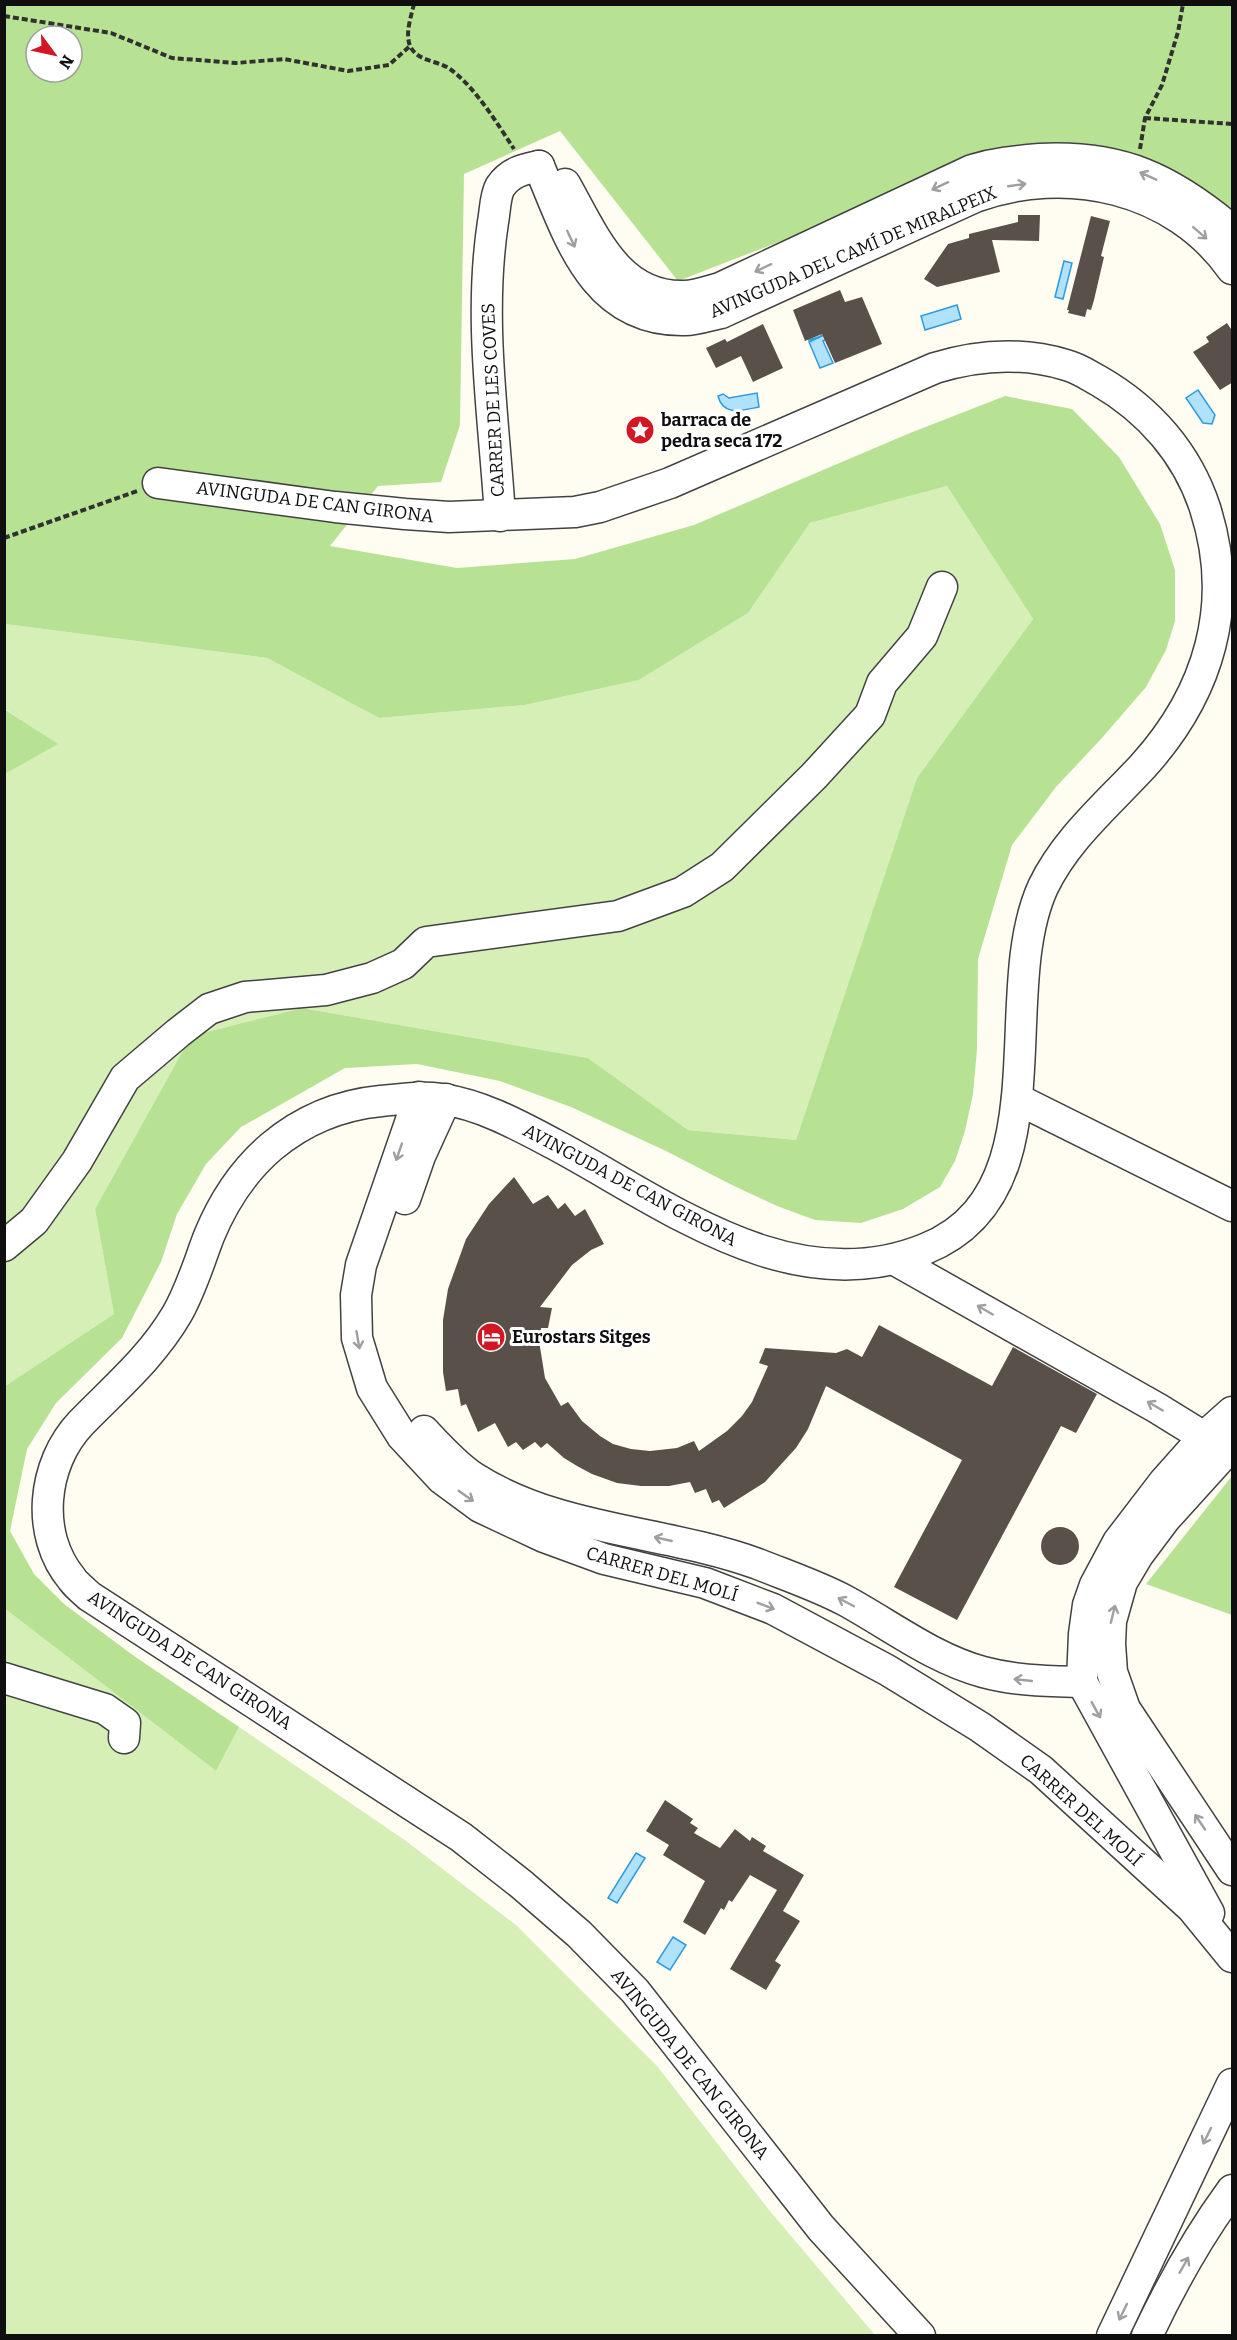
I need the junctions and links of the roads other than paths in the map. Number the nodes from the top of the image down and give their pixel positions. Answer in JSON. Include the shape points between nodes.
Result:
{"nodes":[{"id":1,"x":531,"y":168,"type":"junction"},
{"id":2,"x":1233,"y":230,"type":"edge"},
{"id":3,"x":1233,"y":269,"type":"edge"},
{"id":4,"x":158,"y":483,"type":"road end"},
{"id":5,"x":500,"y":516,"type":"junction"},
{"id":6,"x":942,"y":587,"type":"dead end"},
{"id":7,"x":432,"y":1098,"type":"junction"},
{"id":8,"x":1017,"y":1099,"type":"junction"},
{"id":9,"x":1233,"y":1206,"type":"edge"},
{"id":10,"x":4,"y":1246,"type":"edge"},
{"id":11,"x":895,"y":1260,"type":"junction"},
{"id":12,"x":1233,"y":1412,"type":"edge"},
{"id":13,"x":1208,"y":1436,"type":"edge"},
{"id":14,"x":1084,"y":1634,"type":"junction"},
{"id":15,"x":1112,"y":1672,"type":"junction"},
{"id":16,"x":4,"y":1678,"type":"edge"},
{"id":17,"x":1082,"y":1682,"type":"junction"},
{"id":18,"x":124,"y":1738,"type":"dead end"},
{"id":19,"x":1233,"y":1870,"type":"edge"},
{"id":20,"x":1233,"y":1956,"type":"edge"},
{"id":21,"x":1233,"y":2084,"type":"edge"},
{"id":22,"x":1233,"y":2190,"type":"edge"},
{"id":23,"x":920,"y":2336,"type":"edge"},
{"id":24,"x":1112,"y":2336,"type":"edge"},
{"id":25,"x":1147,"y":2336,"type":"edge"}],
"edges":[{"from":2,"to":1,"type":"street","name":"AVINGUDA DEL CAMÍ DE MIRALPEIX","one_way":true,"via":[[1176,188],[1133,169],[1099,160],[1061,158],[993,164],[972,170],[720,288],[684,296],[656,293],[614,267],[560,174]]},
{"from":1,"to":3,"type":"street","name":"AVINGUDA DEL CAMÍ DE MIRALPEIX","one_way":true,"via":[[584,265],[600,286],[632,309],[666,319],[688,320],[721,313],[975,197],[1032,183],[1086,183],[1117,189],[1153,204],[1192,227],[1219,250]]},
{"from":1,"to":5,"type":"street","name":"CARRER DE LES COVES","via":[[511,174],[499,188],[488,252],[488,366]]},
{"from":4,"to":5,"type":"street","name":"AVINGUDA DE CAN GIRONA","via":[[405,514]]},
{"from":5,"to":8,"type":"street","name":"AVINGUDA DE CAN GIRONA","via":[[600,507],[670,483],[935,368],[965,359],[1032,358],[1073,366],[1136,406],[1158,427],[1196,480],[1211,528],[1218,570],[1213,640],[1202,678],[1185,712],[1143,766],[1077,836],[1044,885],[1026,941]]},
{"from":6,"to":10,"type":"street","via":[[922,636],[882,682],[870,715],[814,777],[722,867],[682,892],[618,916],[426,942],[404,964],[372,978],[326,990],[245,997],[209,1009],[125,1078],[77,1161],[40,1213]]},
{"from":7,"to":11,"type":"street","name":"AVINGUDA DE CAN GIRONA","via":[[513,1122],[703,1228],[740,1244],[781,1257],[815,1261]]},
{"from":17,"to":7,"type":"street","name":"CARRER DEL MOLÍ","one_way":true,"via":[[1013,1679],[981,1672],[950,1660],[844,1600],[744,1559],[532,1507],[471,1476],[442,1451],[402,1402],[388,1373],[377,1331],[375,1300],[382,1259],[420,1156]]},
{"from":7,"to":20,"type":"street","name":"CARRER DEL MOLÍ","one_way":true,"via":[[361,1265],[356,1296],[357,1338],[372,1388],[402,1436],[442,1479],[480,1507],[544,1537],[604,1559],[705,1583],[773,1609],[887,1670],[1041,1770],[1192,1908]]},
{"from":7,"to":23,"type":"street","name":"AVINGUDA DE CAN GIRONA","via":[[363,1103],[319,1116],[274,1146],[242,1176],[218,1216],[184,1303],[163,1336],[64,1445],[48,1491],[53,1544],[66,1572],[89,1596],[461,1837],[579,1934],[635,1991],[821,2228]]},
{"from":8,"to":9,"type":"street"},
{"from":8,"to":11,"type":"street","name":"AVINGUDA DE CAN GIRONA","via":[[1007,1157],[983,1204],[946,1239]]},
{"from":13,"to":11,"type":"street","one_way":true},
{"from":12,"to":13,"type":"street"},
{"from":13,"to":14,"type":"street","via":[[1164,1482],[1118,1542],[1095,1585]]},
{"from":13,"to":14,"type":"street","via":[[1124,1504],[1102,1537],[1067,1603],[1072,1622]]},
{"from":15,"to":13,"type":"street","one_way":true,"via":[[1111,1621],[1122,1582],[1164,1519]]},
{"from":14,"to":15,"type":"street"},
{"from":14,"to":17,"type":"street"},
{"from":19,"to":15,"type":"street","one_way":true,"via":[[1125,1709]]},
{"from":16,"to":18,"type":"street","via":[[105,1709],[124,1723]]},
{"from":17,"to":20,"type":"street","one_way":true},
{"from":21,"to":24,"type":"street","one_way":true},
{"from":25,"to":22,"type":"street","one_way":true,"via":[[1167,2294]]}]}
